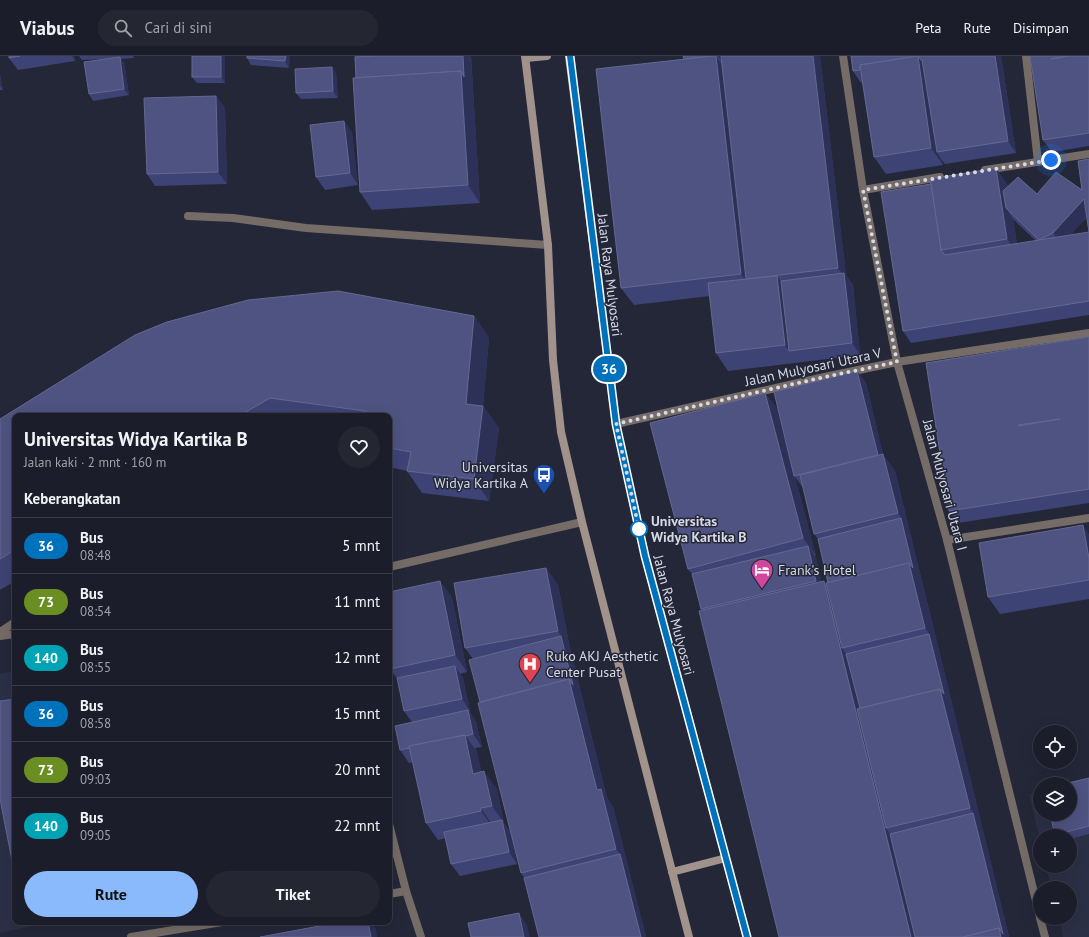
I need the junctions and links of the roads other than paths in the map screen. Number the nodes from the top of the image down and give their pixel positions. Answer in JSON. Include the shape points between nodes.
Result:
{"nodes":[{"id":1,"x":547,"y":56,"type":"edge"},
{"id":2,"x":570,"y":56,"type":"edge"},
{"id":3,"x":843,"y":56,"type":"edge"},
{"id":4,"x":1026,"y":56,"type":"edge"},
{"id":5,"x":525,"y":57,"type":"edge"},
{"id":6,"x":1089,"y":154,"type":"edge"},
{"id":7,"x":1038,"y":162,"type":"junction"},
{"id":8,"x":977,"y":172,"type":"edge"},
{"id":9,"x":947,"y":176,"type":"edge"},
{"id":10,"x":863,"y":190,"type":"junction"},
{"id":11,"x":188,"y":216,"type":"dead end"},
{"id":12,"x":548,"y":245,"type":"junction"},
{"id":13,"x":1089,"y":333,"type":"edge"},
{"id":14,"x":897,"y":362,"type":"junction"},
{"id":15,"x":616,"y":424,"type":"junction"},
{"id":16,"x":1089,"y":518,"type":"edge"},
{"id":17,"x":582,"y":522,"type":"junction"},
{"id":18,"x":947,"y":540,"type":"junction"},
{"id":19,"x":392,"y":566,"type":"edge"},
{"id":20,"x":12,"y":624,"type":"edge"},
{"id":21,"x":0,"y":632,"type":"edge"},
{"id":22,"x":12,"y":634,"type":"edge"},
{"id":23,"x":0,"y":636,"type":"edge"},
{"id":24,"x":392,"y":836,"type":"edge"},
{"id":25,"x":726,"y":858,"type":"junction"},
{"id":26,"x":672,"y":872,"type":"junction"},
{"id":27,"x":1033,"y":889,"type":"edge"},
{"id":28,"x":406,"y":891,"type":"junction"},
{"id":29,"x":392,"y":893,"type":"edge"},
{"id":30,"x":204,"y":925,"type":"edge"},
{"id":31,"x":1042,"y":925,"type":"edge"},
{"id":32,"x":131,"y":937,"type":"edge"},
{"id":33,"x":421,"y":937,"type":"edge"},
{"id":34,"x":689,"y":937,"type":"edge"},
{"id":35,"x":747,"y":937,"type":"edge"},
{"id":36,"x":1045,"y":937,"type":"edge"}],
"edges":[{"from":1,"to":5,"type":"main road"},
{"from":2,"to":15,"type":"main road","name":"Jalan Raya Mulyosari"},
{"from":3,"to":10,"type":"street","name":"Jalan Mulyosari Utara I"},
{"from":4,"to":7,"type":"street"},
{"from":5,"to":12,"type":"main road"},
{"from":6,"to":7,"type":"street"},
{"from":7,"to":8,"type":"street"},
{"from":9,"to":10,"type":"street"},
{"from":10,"to":14,"type":"street","name":"Jalan Mulyosari Utara I"},
{"from":11,"to":12,"type":"street","via":[[233,218],[306,228]]},
{"from":12,"to":17,"type":"main road","via":[[553,360],[561,432]]},
{"from":13,"to":14,"type":"street","name":"Jalan Mulyosari Utara V"},
{"from":14,"to":15,"type":"street","name":"Jalan Mulyosari Utara V"},
{"from":14,"to":18,"type":"street","name":"Jalan Mulyosari Utara I"},
{"from":15,"to":25,"type":"main road","name":"Jalan Raya Mulyosari","via":[[645,556]]},
{"from":16,"to":18,"type":"street"},
{"from":17,"to":19,"type":"street"},
{"from":17,"to":26,"type":"main road"},
{"from":18,"to":27,"type":"street","name":"Jalan Mulyosari Utara I"},
{"from":20,"to":21,"type":"street"},
{"from":22,"to":23,"type":"street"},
{"from":24,"to":28,"type":"street"},
{"from":25,"to":26,"type":"main road"},
{"from":25,"to":35,"type":"main road","name":"Jalan Raya Mulyosari"},
{"from":26,"to":34,"type":"main road"},
{"from":28,"to":29,"type":"street"},
{"from":28,"to":33,"type":"street"},
{"from":30,"to":32,"type":"street"},
{"from":31,"to":36,"type":"street","name":"Jalan Mulyosari Utara I"}]}
